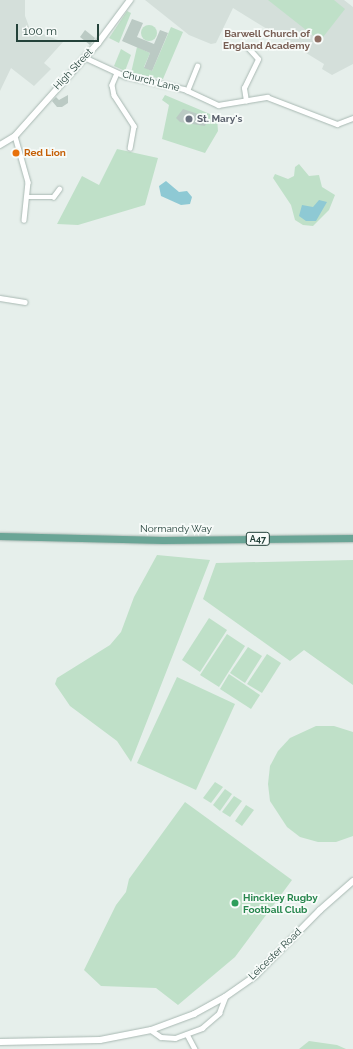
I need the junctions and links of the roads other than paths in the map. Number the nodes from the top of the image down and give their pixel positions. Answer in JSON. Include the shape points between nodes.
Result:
{"nodes":[{"id":1,"x":126,"y":1,"type":"edge"},
{"id":2,"x":248,"y":48,"type":"dead end"},
{"id":3,"x":84,"y":57,"type":"junction"},
{"id":4,"x":258,"y":59,"type":"junction"},
{"id":5,"x":265,"y":61,"type":"dead end"},
{"id":6,"x":197,"y":66,"type":"dead end"},
{"id":7,"x":117,"y":73,"type":"junction"},
{"id":8,"x":187,"y":91,"type":"junction"},
{"id":9,"x":246,"y":101,"type":"junction"},
{"id":10,"x":353,"y":118,"type":"edge"},
{"id":11,"x":15,"y":136,"type":"junction"},
{"id":12,"x":0,"y":145,"type":"edge"},
{"id":13,"x":130,"y":148,"type":"dead end"},
{"id":14,"x":59,"y":189,"type":"dead end"},
{"id":15,"x":27,"y":198,"type":"junction"},
{"id":16,"x":24,"y":220,"type":"dead end"},
{"id":17,"x":0,"y":298,"type":"edge"},
{"id":18,"x":25,"y":302,"type":"dead end"},
{"id":19,"x":0,"y":536,"type":"edge"},
{"id":20,"x":353,"y":538,"type":"edge"},
{"id":21,"x":353,"y":881,"type":"edge"},
{"id":22,"x":225,"y":997,"type":"junction"},
{"id":23,"x":151,"y":1030,"type":"junction"},
{"id":24,"x":187,"y":1034,"type":"junction"},
{"id":25,"x":0,"y":1042,"type":"edge"},
{"id":26,"x":195,"y":1049,"type":"edge"}],
"edges":[{"from":1,"to":3,"type":"main road","name":"High Street"},
{"from":2,"to":4,"type":"street"},
{"from":3,"to":7,"type":"street","name":"Church Lane"},
{"from":3,"to":11,"type":"main road","name":"High Street"},
{"from":4,"to":5,"type":"street"},
{"from":4,"to":9,"type":"street","via":[[244,88]]},
{"from":6,"to":8,"type":"street"},
{"from":7,"to":8,"type":"street","name":"Church Lane"},
{"from":7,"to":13,"type":"street","via":[[113,90],[117,102],[134,126]]},
{"from":8,"to":9,"type":"street","name":"Church Lane","via":[[218,105]]},
{"from":9,"to":10,"type":"street","name":"Church Lane","via":[[267,97],[279,99],[340,124]]},
{"from":11,"to":12,"type":"main road","name":"High Street"},
{"from":11,"to":15,"type":"street","via":[[28,182]]},
{"from":14,"to":15,"type":"street","via":[[53,198]]},
{"from":15,"to":16,"type":"street"},
{"from":17,"to":18,"type":"street"},
{"from":19,"to":20,"type":"main road","name":"Normandy Way","number":"A47","via":[[163,540]]},
{"from":21,"to":22,"type":"main road","name":"Leicester Road","via":[[320,910],[256,975]]},
{"from":22,"to":23,"type":"main road","name":"Leicester Road","via":[[194,1014]]},
{"from":22,"to":24,"type":"street","via":[[219,1013],[202,1028]]},
{"from":23,"to":24,"type":"street","via":[[161,1037]]},
{"from":23,"to":25,"type":"main road","name":"Leicester Road","via":[[100,1040]]},
{"from":24,"to":26,"type":"street"}]}
